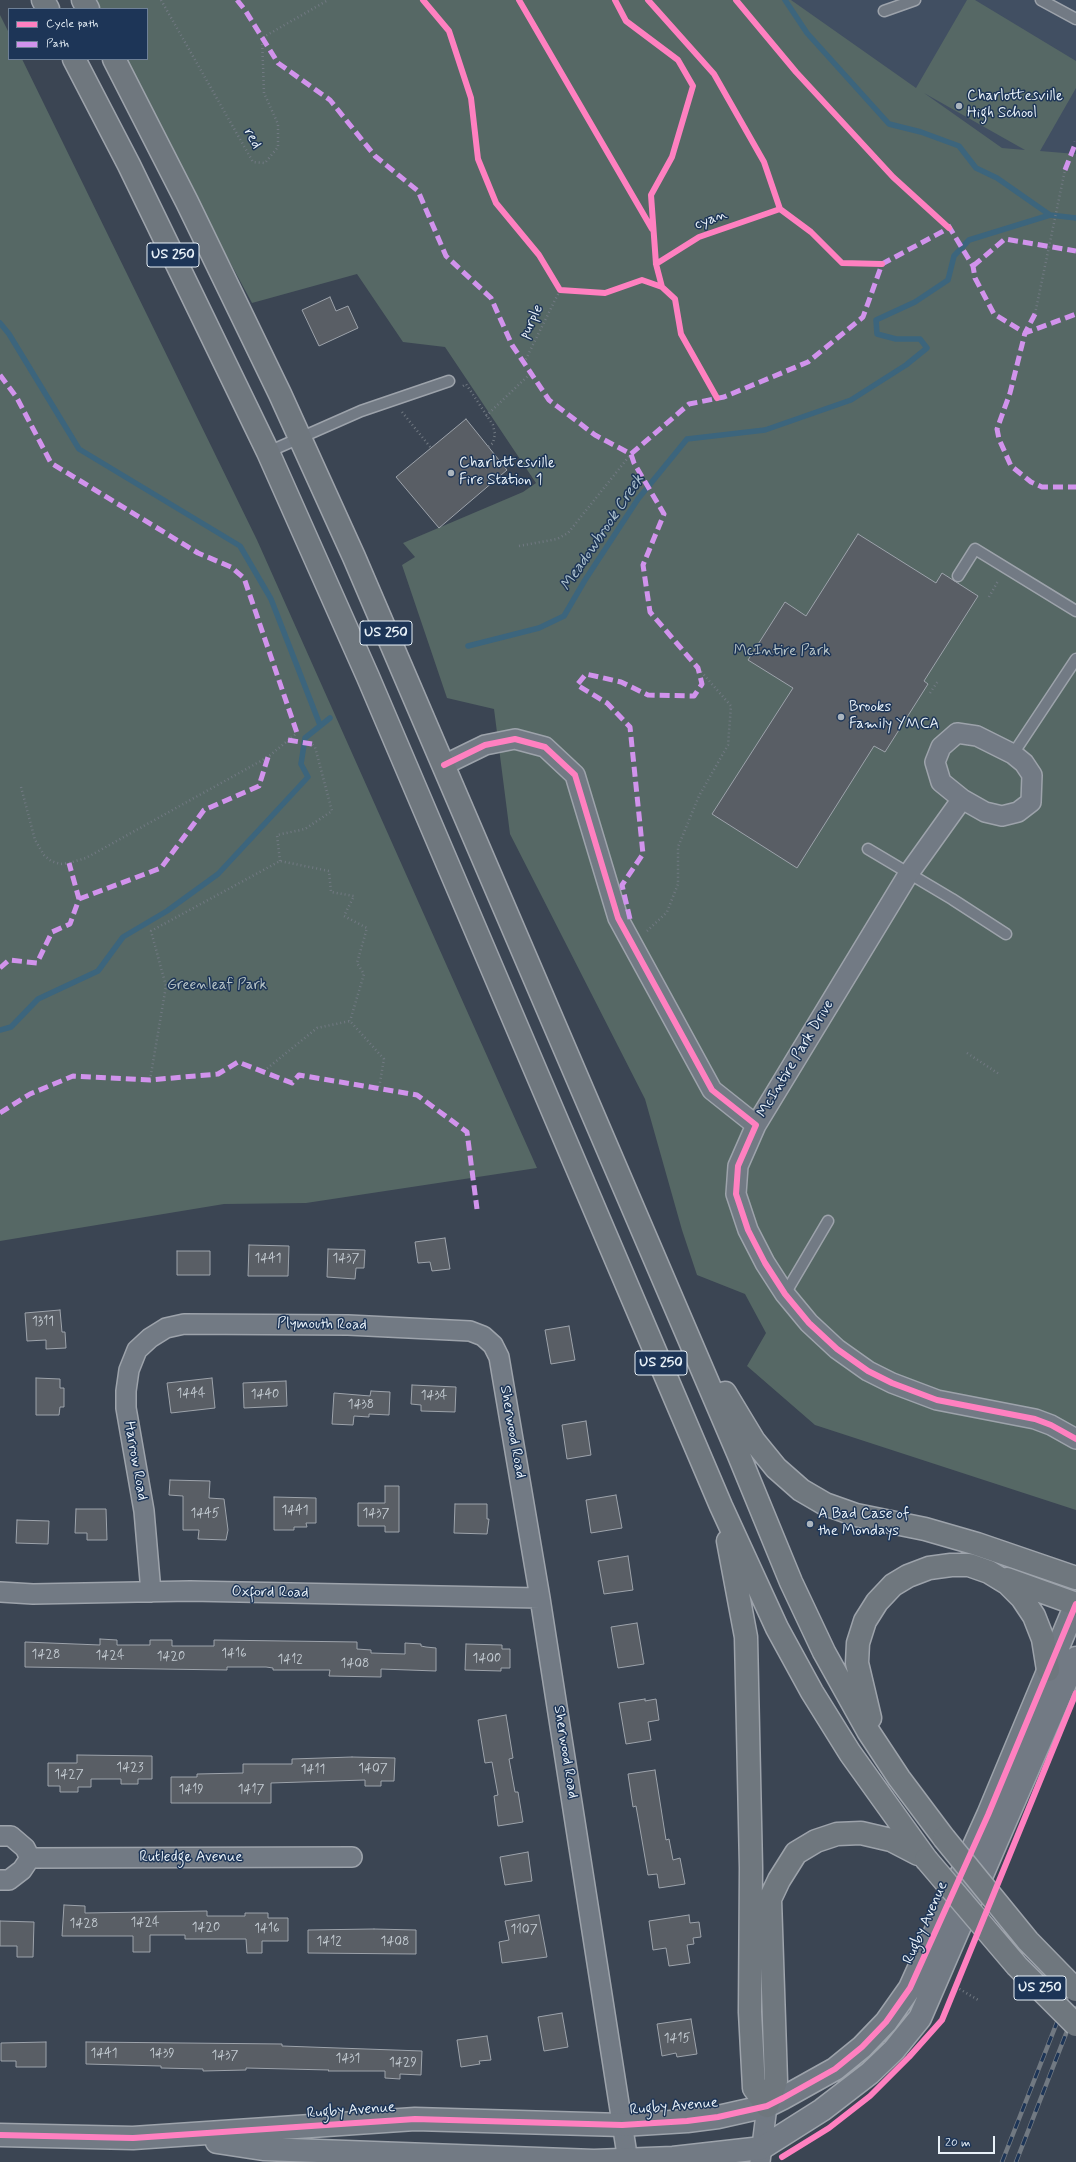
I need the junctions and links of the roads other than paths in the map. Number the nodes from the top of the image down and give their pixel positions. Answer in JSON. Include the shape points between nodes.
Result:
{"nodes":[{"id":1,"x":915,"y":0,"type":"edge"},
{"id":2,"x":1041,"y":0,"type":"edge"},
{"id":3,"x":884,"y":11,"type":"dead end"},
{"id":4,"x":1076,"y":19,"type":"edge"},
{"id":5,"x":75,"y":60,"type":"edge"},
{"id":6,"x":115,"y":60,"type":"edge"},
{"id":7,"x":449,"y":381,"type":"dead end"},
{"id":8,"x":300,"y":437,"type":"junction"},
{"id":9,"x":268,"y":452,"type":"junction"},
{"id":10,"x":958,"y":576,"type":"dead end"},
{"id":11,"x":1076,"y":611,"type":"edge"},
{"id":12,"x":1076,"y":659,"type":"edge"},
{"id":13,"x":1014,"y":754,"type":"junction"},
{"id":14,"x":444,"y":765,"type":"junction"},
{"id":15,"x":962,"y":799,"type":"junction"},
{"id":16,"x":868,"y":849,"type":"dead end"},
{"id":17,"x":909,"y":873,"type":"junction"},
{"id":18,"x":1006,"y":934,"type":"dead end"},
{"id":19,"x":756,"y":1125,"type":"junction"},
{"id":20,"x":828,"y":1221,"type":"dead end"},
{"id":21,"x":661,"y":1274,"type":"junction"},
{"id":22,"x":785,"y":1294,"type":"junction"},
{"id":23,"x":150,"y":1338,"type":"joint"},
{"id":24,"x":493,"y":1345,"type":"joint"},
{"id":25,"x":1076,"y":1439,"type":"edge"},
{"id":26,"x":721,"y":1506,"type":"junction"},
{"id":27,"x":989,"y":1572,"type":"junction"},
{"id":28,"x":1076,"y":1578,"type":"edge"},
{"id":29,"x":0,"y":1592,"type":"edge"},
{"id":30,"x":151,"y":1592,"type":"junction"},
{"id":31,"x":540,"y":1598,"type":"junction"},
{"id":32,"x":1076,"y":1604,"type":"edge"},
{"id":33,"x":1076,"y":1658,"type":"edge"},
{"id":34,"x":1048,"y":1670,"type":"junction"},
{"id":35,"x":880,"y":1750,"type":"junction"},
{"id":36,"x":0,"y":1836,"type":"edge"},
{"id":37,"x":352,"y":1857,"type":"dead end"},
{"id":38,"x":30,"y":1858,"type":"junction"},
{"id":39,"x":926,"y":1859,"type":"junction"},
{"id":40,"x":0,"y":1880,"type":"edge"},
{"id":41,"x":1076,"y":1990,"type":"edge"},
{"id":42,"x":1076,"y":2025,"type":"edge"},
{"id":43,"x":767,"y":2106,"type":"junction"},
{"id":44,"x":622,"y":2124,"type":"junction"},
{"id":45,"x":0,"y":2135,"type":"edge"},
{"id":46,"x":187,"y":2136,"type":"junction"},
{"id":47,"x":761,"y":2155,"type":"edge"},
{"id":48,"x":628,"y":2161,"type":"edge"}],
"edges":[{"from":1,"to":3,"type":"lane"},
{"from":2,"to":4,"type":"lane"},
{"from":5,"to":9,"type":"highway","number":"US 250","via":[[129,165]]},
{"from":6,"to":8,"type":"highway","number":"US 250","via":[[187,202]]},
{"from":7,"to":8,"type":"lane"},
{"from":8,"to":9,"type":"lane"},
{"from":8,"to":14,"type":"highway","number":"US 250"},
{"from":9,"to":26,"type":"highway","number":"US 250","via":[[371,684]]},
{"from":10,"to":11,"type":"lane","via":[[975,549]]},
{"from":12,"to":13,"type":"lane"},
{"from":13,"to":15,"type":"street","via":[[1032,775],[1031,802],[1018,812],[1002,816],[985,812]]},
{"from":13,"to":15,"type":"street","via":[[977,736],[957,733],[941,747],[935,762],[941,782]]},
{"from":14,"to":19,"type":"street","via":[[485,745],[515,739],[545,746],[575,775],[618,918],[712,1090]]},
{"from":14,"to":21,"type":"highway","number":"US 250"},
{"from":15,"to":17,"type":"street","name":"McIntire Park Drive"},
{"from":16,"to":17,"type":"lane"},
{"from":17,"to":18,"type":"lane"},
{"from":17,"to":19,"type":"street","name":"McIntire Park Drive"},
{"from":19,"to":22,"type":"street","name":"McIntire Park Drive","via":[[738,1166],[736,1194],[748,1230]]},
{"from":20,"to":22,"type":"lane"},
{"from":21,"to":28,"type":"highway","via":[[702,1353],[754,1441],[776,1468],[801,1490],[825,1504],[856,1516],[925,1529]]},
{"from":21,"to":35,"type":"highway","number":"US 250","via":[[791,1582],[824,1652]]},
{"from":22,"to":25,"type":"street","name":"McIntire Park Drive","via":[[809,1323],[837,1349],[868,1371],[892,1383],[937,1400],[1035,1419]]},
{"from":23,"to":24,"type":"street","name":"Plymouth Road","via":[[166,1328],[184,1324],[348,1325],[470,1331],[483,1336]]},
{"from":23,"to":30,"type":"street","name":"Harrow Road","via":[[137,1350],[129,1370],[126,1408],[144,1511]]},
{"from":24,"to":31,"type":"street","name":"Sherwood Road","via":[[499,1357]]},
{"from":26,"to":39,"type":"highway","number":"US 250","via":[[777,1628],[812,1692],[850,1753]]},
{"from":26,"to":43,"type":"highway","via":[[746,1637],[750,2012],[754,2088]]},
{"from":27,"to":32,"type":"highway"},
{"from":27,"to":34,"type":"highway","via":[[1007,1583],[1022,1598],[1034,1616],[1043,1639]]},
{"from":27,"to":35,"type":"highway","via":[[969,1565],[951,1565],[929,1568],[908,1576],[893,1585],[882,1596],[865,1621],[858,1643],[857,1663],[863,1695]]},
{"from":29,"to":30,"type":"street","name":"Oxford Road"},
{"from":30,"to":31,"type":"street","name":"Oxford Road"},
{"from":31,"to":44,"type":"street","name":"Sherwood Road"},
{"from":32,"to":34,"type":"street","name":"Rugby Avenue"},
{"from":33,"to":47,"type":"street","name":"Rugby Avenue","via":[[920,2018],[894,2050],[870,2073]]},
{"from":34,"to":43,"type":"street","name":"Rugby Avenue","via":[[988,1815],[910,1988],[886,2022],[862,2047],[835,2069]]},
{"from":35,"to":41,"type":"highway","number":"US 250","bridge":true,"via":[[944,1838],[1028,1941]]},
{"from":36,"to":38,"type":"street","via":[[11,1836],[25,1848]]},
{"from":37,"to":38,"type":"street","name":"Rutledge Avenue"},
{"from":38,"to":40,"type":"street","via":[[22,1870],[9,1880]]},
{"from":39,"to":42,"type":"highway","number":"US 250","bridge":true,"via":[[1004,1950]]},
{"from":39,"to":43,"type":"highway","via":[[891,1840],[861,1833],[837,1834],[816,1840],[796,1853],[770,1899],[776,2081]]},
{"from":43,"to":44,"type":"street","name":"Rugby Avenue","via":[[687,2121]]},
{"from":43,"to":47,"type":"street"},
{"from":44,"to":46,"type":"street","name":"Rugby Avenue","via":[[415,2120]]},
{"from":44,"to":48,"type":"street","name":"Sherwood Road"},
{"from":45,"to":46,"type":"street","name":"Rugby Avenue","via":[[132,2138]]},
{"from":46,"to":48,"type":"street","name":"Rugby Avenue","via":[[263,2149]]},
{"from":47,"to":48,"type":"street","name":"Rugby Avenue"}]}
